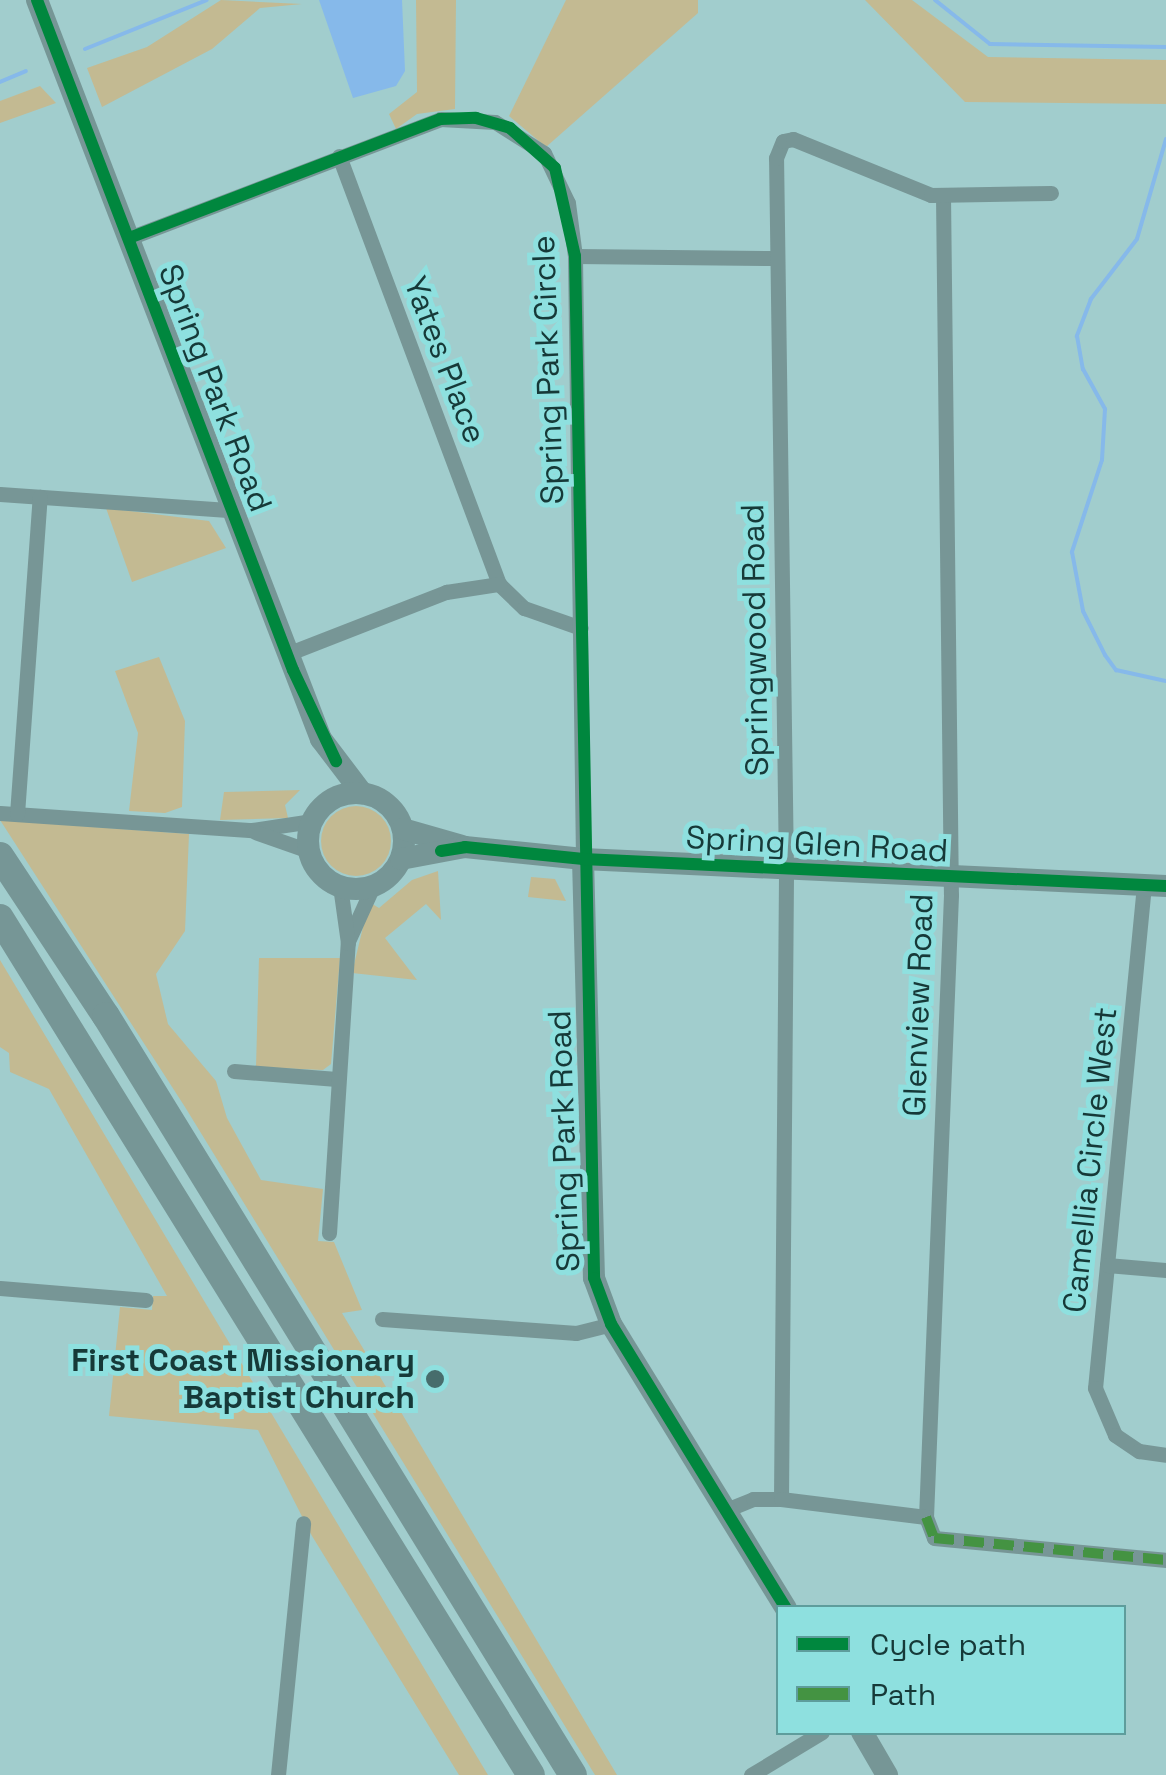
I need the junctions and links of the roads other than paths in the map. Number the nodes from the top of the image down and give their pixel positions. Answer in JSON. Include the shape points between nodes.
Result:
{"nodes":[{"id":1,"x":37,"y":0,"type":"edge"},
{"id":2,"x":338,"y":156,"type":"junction"},
{"id":3,"x":1050,"y":193,"type":"dead end"},
{"id":4,"x":943,"y":195,"type":"junction"},
{"id":5,"x":129,"y":238,"type":"junction"},
{"id":6,"x":575,"y":256,"type":"junction"},
{"id":7,"x":776,"y":258,"type":"junction"},
{"id":8,"x":0,"y":494,"type":"edge"},
{"id":9,"x":40,"y":497,"type":"junction"},
{"id":10,"x":231,"y":510,"type":"junction"},
{"id":11,"x":499,"y":584,"type":"junction"},
{"id":12,"x":582,"y":628,"type":"junction"},
{"id":13,"x":287,"y":654,"type":"junction"},
{"id":14,"x":321,"y":739,"type":"junction"},
{"id":15,"x":362,"y":793,"type":"junction"},
{"id":16,"x":329,"y":802,"type":"junction"},
{"id":17,"x":0,"y":813,"type":"edge"},
{"id":18,"x":17,"y":814,"type":"junction"},
{"id":19,"x":312,"y":822,"type":"junction"},
{"id":20,"x":403,"y":829,"type":"junction"},
{"id":21,"x":252,"y":830,"type":"junction"},
{"id":22,"x":465,"y":847,"type":"junction"},
{"id":23,"x":309,"y":850,"type":"junction"},
{"id":24,"x":1,"y":858,"type":"edge"},
{"id":25,"x":401,"y":859,"type":"junction"},
{"id":26,"x":583,"y":859,"type":"junction"},
{"id":27,"x":786,"y":870,"type":"junction"},
{"id":28,"x":950,"y":878,"type":"junction"},
{"id":29,"x":340,"y":886,"type":"junction"},
{"id":30,"x":373,"y":886,"type":"junction"},
{"id":31,"x":1155,"y":886,"type":"edge"},
{"id":32,"x":0,"y":918,"type":"edge"},
{"id":33,"x":348,"y":943,"type":"junction"},
{"id":34,"x":234,"y":1071,"type":"dead end"},
{"id":35,"x":337,"y":1079,"type":"junction"},
{"id":36,"x":328,"y":1234,"type":"dead end"},
{"id":37,"x":1108,"y":1265,"type":"junction"},
{"id":38,"x":1166,"y":1270,"type":"edge"},
{"id":39,"x":0,"y":1288,"type":"edge"},
{"id":40,"x":146,"y":1300,"type":"dead end"},
{"id":41,"x":382,"y":1319,"type":"dead end"},
{"id":42,"x":611,"y":1324,"type":"junction"},
{"id":43,"x":1166,"y":1455,"type":"edge"},
{"id":44,"x":781,"y":1499,"type":"junction"},
{"id":45,"x":726,"y":1510,"type":"junction"},
{"id":46,"x":926,"y":1517,"type":"junction"},
{"id":47,"x":303,"y":1523,"type":"dead end"},
{"id":48,"x":1166,"y":1560,"type":"edge"},
{"id":49,"x":784,"y":1605,"type":"edge"},
{"id":50,"x":817,"y":1735,"type":"edge"},
{"id":51,"x":864,"y":1735,"type":"edge"},
{"id":52,"x":278,"y":1775,"type":"edge"},
{"id":53,"x":530,"y":1775,"type":"edge"},
{"id":54,"x":573,"y":1775,"type":"edge"},
{"id":55,"x":751,"y":1775,"type":"edge"},
{"id":56,"x":887,"y":1775,"type":"edge"}],
"edges":[{"from":1,"to":5,"type":"main road","name":"Spring Park Road"},
{"from":2,"to":5,"type":"street","name":"Spring Park Circle"},
{"from":2,"to":6,"type":"street","name":"Spring Park Circle","via":[[440,120],[476,118],[510,128],[554,168]]},
{"from":2,"to":11,"type":"street","name":"Yates Place"},
{"from":3,"to":4,"type":"street"},
{"from":4,"to":7,"type":"street","name":"Springwood Road","via":[[804,141],[783,141],[776,158]]},
{"from":4,"to":28,"type":"street","name":"Glenview Road"},
{"from":5,"to":10,"type":"main road","name":"Spring Park Road"},
{"from":6,"to":7,"type":"street"},
{"from":6,"to":12,"type":"street","name":"Spring Park Circle"},
{"from":7,"to":27,"type":"street","name":"Springwood Road"},
{"from":8,"to":9,"type":"street"},
{"from":9,"to":10,"type":"street"},
{"from":9,"to":18,"type":"street"},
{"from":10,"to":13,"type":"main road","name":"Spring Park Road"},
{"from":11,"to":12,"type":"street","via":[[524,608]]},
{"from":11,"to":13,"type":"street","via":[[446,592]]},
{"from":12,"to":26,"type":"street","name":"Spring Park Circle"},
{"from":13,"to":14,"type":"main road","name":"Spring Park Road"},
{"from":14,"to":15,"type":"main road","name":"Spring Park Road"},
{"from":14,"to":16,"type":"main road","name":"Spring Park Road"},
{"from":15,"to":16,"type":"main road"},
{"from":15,"to":20,"type":"main road","via":[[388,805]]},
{"from":16,"to":19,"type":"main road"},
{"from":17,"to":18,"type":"street"},
{"from":18,"to":21,"type":"street"},
{"from":19,"to":21,"type":"street"},
{"from":19,"to":23,"type":"main road"},
{"from":20,"to":22,"type":"main road","name":"Spring Glen Road"},
{"from":20,"to":25,"type":"main road"},
{"from":21,"to":23,"type":"street"},
{"from":22,"to":25,"type":"main road","name":"Spring Glen Road"},
{"from":22,"to":26,"type":"main road","name":"Spring Glen Road"},
{"from":23,"to":29,"type":"main road","via":[[323,876]]},
{"from":24,"to":54,"type":"highway"},
{"from":25,"to":30,"type":"main road"},
{"from":26,"to":27,"type":"main road","name":"Spring Glen Road"},
{"from":26,"to":42,"type":"main road","name":"Spring Park Road","via":[[591,1252]]},
{"from":27,"to":28,"type":"main road","name":"Spring Glen Road"},
{"from":27,"to":44,"type":"street","name":"Springwood Road"},
{"from":28,"to":31,"type":"main road","name":"Spring Glen Road"},
{"from":28,"to":46,"type":"street","name":"Glenview Road"},
{"from":29,"to":30,"type":"main road"},
{"from":29,"to":33,"type":"street"},
{"from":30,"to":33,"type":"street"},
{"from":31,"to":37,"type":"street","name":"Camellia Circle West"},
{"from":32,"to":53,"type":"highway"},
{"from":33,"to":35,"type":"street"},
{"from":34,"to":35,"type":"street"},
{"from":35,"to":36,"type":"street"},
{"from":37,"to":38,"type":"street"},
{"from":37,"to":43,"type":"street","name":"Camellia Circle West","via":[[1095,1388],[1114,1436],[1138,1451]]},
{"from":39,"to":40,"type":"street"},
{"from":41,"to":42,"type":"street","via":[[576,1334]]},
{"from":42,"to":45,"type":"main road","name":"Spring Park Road"},
{"from":44,"to":45,"type":"street","via":[[753,1499]]},
{"from":44,"to":46,"type":"street"},
{"from":45,"to":49,"type":"main road","name":"Spring Park Road"},
{"from":46,"to":48,"type":"street","via":[[934,1538]]},
{"from":47,"to":52,"type":"street"},
{"from":50,"to":55,"type":"street"},
{"from":51,"to":56,"type":"main road"}]}
